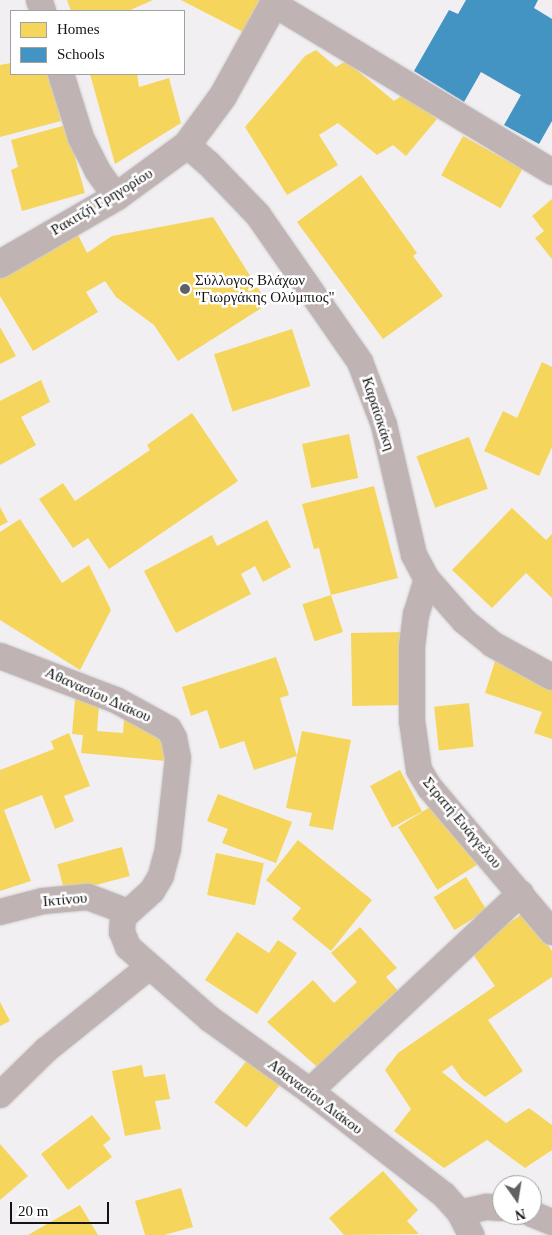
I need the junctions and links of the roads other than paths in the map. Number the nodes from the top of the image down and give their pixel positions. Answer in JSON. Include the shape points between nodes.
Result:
{"nodes":[{"id":1,"x":275,"y":2,"type":"edge"},
{"id":2,"x":61,"y":75,"type":"edge"},
{"id":3,"x":187,"y":145,"type":"junction"},
{"id":4,"x":552,"y":172,"type":"edge"},
{"id":5,"x":116,"y":197,"type":"junction"},
{"id":6,"x":0,"y":264,"type":"edge"},
{"id":7,"x":427,"y":579,"type":"junction"},
{"id":8,"x":0,"y":656,"type":"edge"},
{"id":9,"x":552,"y":677,"type":"edge"},
{"id":10,"x":521,"y":893,"type":"junction"},
{"id":11,"x":0,"y":912,"type":"edge"},
{"id":12,"x":128,"y":912,"type":"junction"},
{"id":13,"x":552,"y":932,"type":"edge"},
{"id":14,"x":149,"y":967,"type":"junction"},
{"id":15,"x":310,"y":1091,"type":"junction"},
{"id":16,"x":0,"y":1095,"type":"edge"},
{"id":17,"x":492,"y":1207,"type":"edge"},
{"id":18,"x":466,"y":1224,"type":"edge"}],
"edges":[{"from":1,"to":3,"type":"street","name":"Ρακιτζή Γρηγορίου","via":[[223,96]]},
{"from":1,"to":4,"type":"street","name":"Ρακιτζή Γρηγορίου"},
{"from":2,"to":5,"type":"street","via":[[81,138],[97,170]]},
{"from":3,"to":5,"type":"street","name":"Ρακιτζή Γρηγορίου"},
{"from":3,"to":7,"type":"street","name":"Καραϊσκάκη","via":[[208,162],[258,215],[360,362],[384,425],[414,554]]},
{"from":5,"to":6,"type":"street","name":"Ρακιτζή Γρηγορίου"},
{"from":7,"to":9,"type":"street","name":"Καραϊσκάκη","via":[[464,620],[492,644]]},
{"from":7,"to":10,"type":"street","name":"Στρατή Ευάγγελου","via":[[416,614],[412,647],[412,722],[417,762],[430,788]]},
{"from":8,"to":12,"type":"street","name":"Αθανασίου Διάκου","via":[[116,700],[159,722],[174,738],[177,784],[164,865],[152,891]]},
{"from":10,"to":13,"type":"street","name":"Στρατή Ευάγγελου"},
{"from":10,"to":15,"type":"street"},
{"from":11,"to":12,"type":"street","name":"Ικτίνου","via":[[43,901],[88,897]]},
{"from":12,"to":14,"type":"street","name":"Αθανασίου Διάκου","via":[[122,921],[123,937]]},
{"from":14,"to":15,"type":"street","name":"Αθανασίου Διάκου","via":[[210,1019]]},
{"from":14,"to":16,"type":"street","via":[[46,1050]]},
{"from":15,"to":18,"type":"street","name":"Αθανασίου Διάκου","via":[[444,1196]]},
{"from":17,"to":18,"type":"street","via":[[487,1206]]}]}
